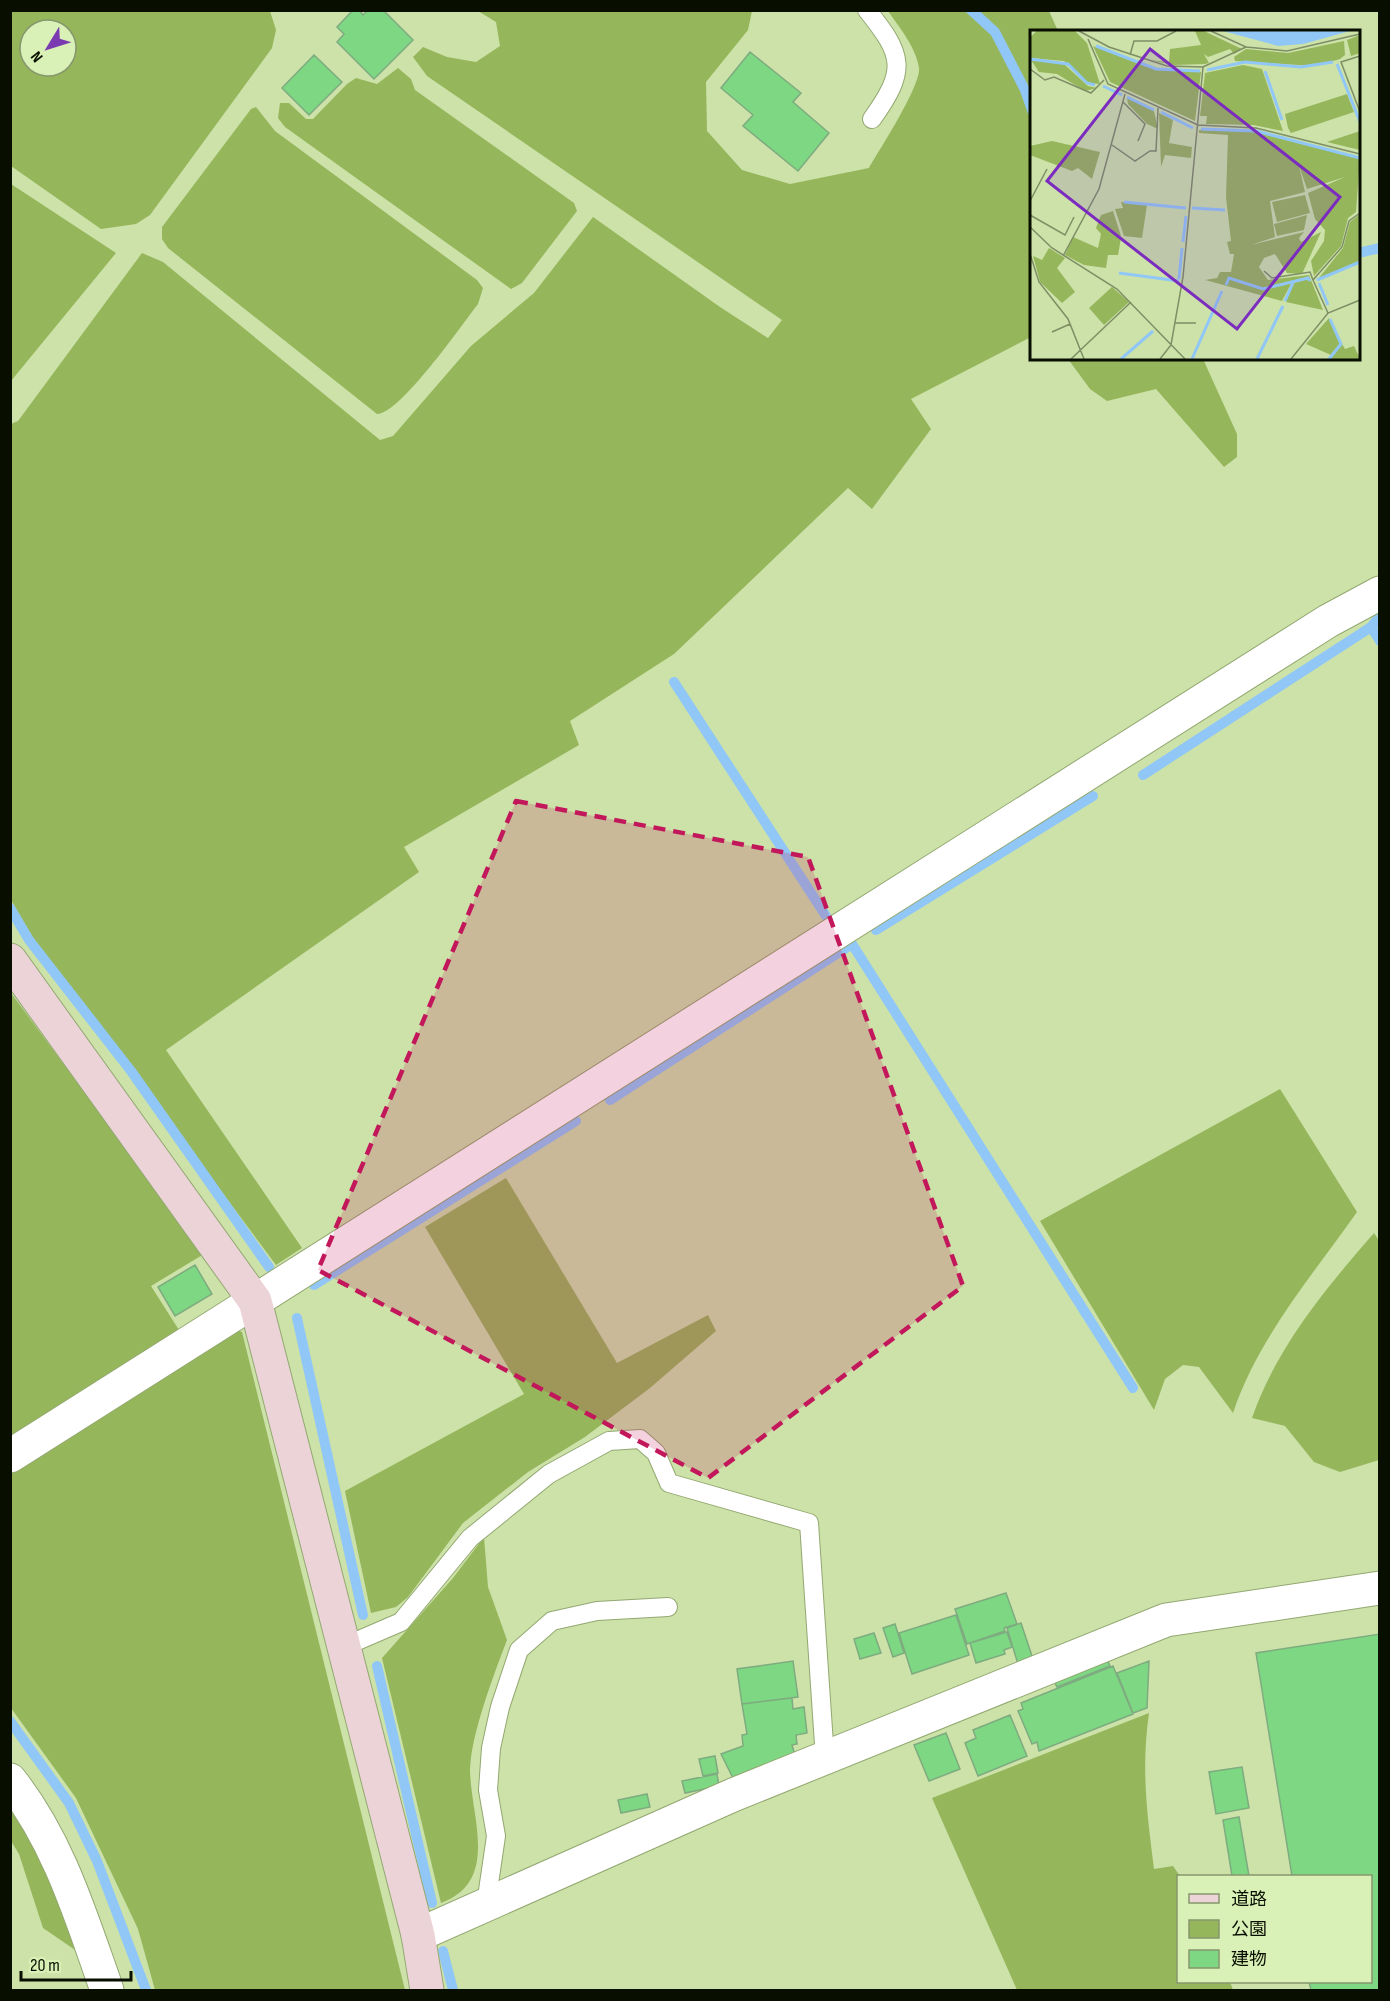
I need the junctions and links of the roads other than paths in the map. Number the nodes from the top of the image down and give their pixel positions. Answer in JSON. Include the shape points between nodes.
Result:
{"nodes":[{"id":1,"x":867,"y":10,"type":"edge"},
{"id":2,"x":872,"y":119,"type":"dead end"},
{"id":3,"x":1380,"y":593,"type":"edge"},
{"id":4,"x":10,"y":960,"type":"edge"},
{"id":5,"x":255,"y":1301,"type":"junction"},
{"id":6,"x":10,"y":1456,"type":"edge"},
{"id":7,"x":1380,"y":1588,"type":"edge"},
{"id":8,"x":668,"y":1607,"type":"dead end"},
{"id":9,"x":343,"y":1647,"type":"junction"},
{"id":10,"x":825,"y":1760,"type":"junction"},
{"id":11,"x":10,"y":1780,"type":"edge"},
{"id":12,"x":486,"y":1904,"type":"junction"},
{"id":13,"x":418,"y":1935,"type":"junction"},
{"id":14,"x":107,"y":1990,"type":"edge"},
{"id":15,"x":427,"y":1990,"type":"edge"}],
"edges":[{"from":1,"to":2,"type":"lane","via":[[896,54],[898,75]]},
{"from":3,"to":5,"type":"street","via":[[1328,621]]},
{"from":4,"to":5,"type":"street"},
{"from":5,"to":6,"type":"street"},
{"from":5,"to":9,"type":"street"},
{"from":7,"to":10,"type":"street","via":[[1177,1617]]},
{"from":8,"to":12,"type":"lane","via":[[597,1611],[552,1621],[519,1650],[490,1748],[488,1790],[496,1836]]},
{"from":9,"to":10,"type":"lane","via":[[401,1622],[470,1538],[549,1474],[609,1441],[640,1439],[656,1453],[669,1483],[809,1523]]},
{"from":9,"to":13,"type":"street"},
{"from":10,"to":12,"type":"street","via":[[733,1795]]},
{"from":11,"to":14,"type":"street","via":[[58,1855]]},
{"from":12,"to":13,"type":"street"},
{"from":13,"to":15,"type":"street"}]}
